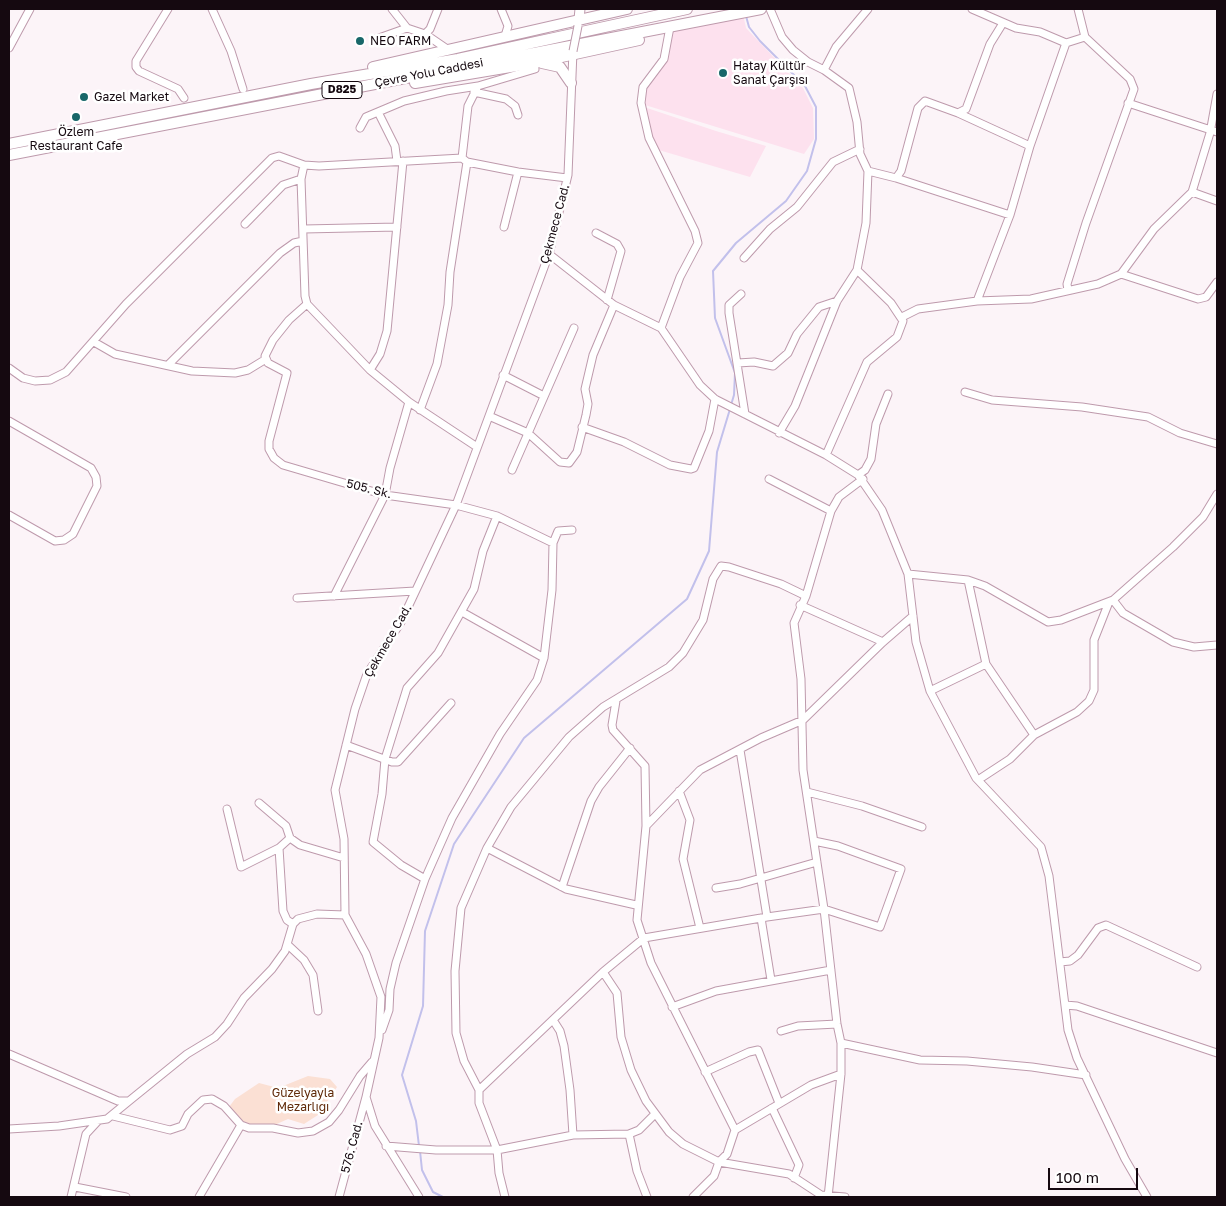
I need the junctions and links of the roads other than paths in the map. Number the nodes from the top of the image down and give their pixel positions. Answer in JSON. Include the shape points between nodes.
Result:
{"nodes":[{"id":1,"x":30,"y":9,"type":"edge"},
{"id":2,"x":168,"y":9,"type":"edge"},
{"id":3,"x":212,"y":9,"type":"edge"},
{"id":4,"x":392,"y":9,"type":"edge"},
{"id":5,"x":438,"y":9,"type":"edge"},
{"id":6,"x":501,"y":9,"type":"edge"},
{"id":7,"x":628,"y":9,"type":"edge"},
{"id":8,"x":653,"y":9,"type":"edge"},
{"id":9,"x":687,"y":9,"type":"edge"},
{"id":10,"x":760,"y":9,"type":"edge"},
{"id":11,"x":770,"y":9,"type":"edge"},
{"id":12,"x":868,"y":9,"type":"edge"},
{"id":13,"x":972,"y":9,"type":"edge"},
{"id":14,"x":1078,"y":9,"type":"edge"},
{"id":15,"x":671,"y":12,"type":"junction"},
{"id":16,"x":579,"y":18,"type":"edge"},
{"id":17,"x":1003,"y":23,"type":"junction"},
{"id":18,"x":673,"y":27,"type":"junction"},
{"id":19,"x":408,"y":28,"type":"junction"},
{"id":20,"x":425,"y":34,"type":"junction"},
{"id":21,"x":505,"y":36,"type":"junction"},
{"id":22,"x":1085,"y":37,"type":"junction"},
{"id":23,"x":376,"y":38,"type":"dead end"},
{"id":24,"x":1066,"y":43,"type":"junction"},
{"id":25,"x":9,"y":48,"type":"edge"},
{"id":26,"x":447,"y":50,"type":"junction"},
{"id":27,"x":573,"y":53,"type":"junction"},
{"id":28,"x":534,"y":63,"type":"junction"},
{"id":29,"x":824,"y":70,"type":"junction"},
{"id":30,"x":571,"y":83,"type":"junction"},
{"id":31,"x":310,"y":84,"type":"junction"},
{"id":32,"x":243,"y":89,"type":"dead end"},
{"id":33,"x":476,"y":89,"type":"junction"},
{"id":34,"x":330,"y":92,"type":"junction"},
{"id":35,"x":1217,"y":94,"type":"edge"},
{"id":36,"x":184,"y":98,"type":"dead end"},
{"id":37,"x":1128,"y":103,"type":"junction"},
{"id":38,"x":378,"y":112,"type":"junction"},
{"id":39,"x":958,"y":113,"type":"junction"},
{"id":40,"x":518,"y":115,"type":"dead end"},
{"id":41,"x":360,"y":128,"type":"dead end"},
{"id":42,"x":1214,"y":130,"type":"edge"},
{"id":43,"x":9,"y":144,"type":"edge"},
{"id":44,"x":1030,"y":146,"type":"junction"},
{"id":45,"x":860,"y":149,"type":"junction"},
{"id":46,"x":9,"y":155,"type":"edge"},
{"id":47,"x":465,"y":160,"type":"junction"},
{"id":48,"x":400,"y":161,"type":"junction"},
{"id":49,"x":304,"y":165,"type":"junction"},
{"id":50,"x":868,"y":171,"type":"junction"},
{"id":51,"x":518,"y":172,"type":"junction"},
{"id":52,"x":567,"y":178,"type":"junction"},
{"id":53,"x":896,"y":178,"type":"junction"},
{"id":54,"x":301,"y":179,"type":"junction"},
{"id":55,"x":1192,"y":192,"type":"junction"},
{"id":56,"x":1217,"y":201,"type":"edge"},
{"id":57,"x":1010,"y":215,"type":"junction"},
{"id":58,"x":244,"y":224,"type":"dead end"},
{"id":59,"x":397,"y":227,"type":"junction"},
{"id":60,"x":504,"y":227,"type":"dead end"},
{"id":61,"x":304,"y":229,"type":"junction"},
{"id":62,"x":596,"y":233,"type":"dead end"},
{"id":63,"x":303,"y":241,"type":"junction"},
{"id":64,"x":549,"y":254,"type":"junction"},
{"id":65,"x":744,"y":258,"type":"dead end"},
{"id":66,"x":857,"y":270,"type":"junction"},
{"id":67,"x":1121,"y":274,"type":"junction"},
{"id":68,"x":1217,"y":282,"type":"edge"},
{"id":69,"x":1068,"y":290,"type":"junction"},
{"id":70,"x":740,"y":294,"type":"dead end"},
{"id":71,"x":607,"y":300,"type":"junction"},
{"id":72,"x":837,"y":301,"type":"junction"},
{"id":73,"x":977,"y":301,"type":"junction"},
{"id":74,"x":307,"y":304,"type":"junction"},
{"id":75,"x":614,"y":304,"type":"junction"},
{"id":76,"x":902,"y":316,"type":"junction"},
{"id":77,"x":574,"y":328,"type":"dead end"},
{"id":78,"x":662,"y":328,"type":"junction"},
{"id":79,"x":94,"y":342,"type":"junction"},
{"id":80,"x":266,"y":359,"type":"junction"},
{"id":81,"x":738,"y":363,"type":"junction"},
{"id":82,"x":169,"y":364,"type":"junction"},
{"id":83,"x":9,"y":368,"type":"edge"},
{"id":84,"x":370,"y":370,"type":"junction"},
{"id":85,"x":503,"y":375,"type":"junction"},
{"id":86,"x":965,"y":392,"type":"dead end"},
{"id":87,"x":888,"y":394,"type":"dead end"},
{"id":88,"x":544,"y":396,"type":"junction"},
{"id":89,"x":715,"y":399,"type":"junction"},
{"id":90,"x":409,"y":402,"type":"junction"},
{"id":91,"x":420,"y":410,"type":"junction"},
{"id":92,"x":745,"y":414,"type":"junction"},
{"id":93,"x":489,"y":416,"type":"junction"},
{"id":94,"x":9,"y":421,"type":"edge"},
{"id":95,"x":582,"y":427,"type":"junction"},
{"id":96,"x":528,"y":433,"type":"junction"},
{"id":97,"x":779,"y":433,"type":"junction"},
{"id":98,"x":1217,"y":444,"type":"edge"},
{"id":99,"x":477,"y":447,"type":"junction"},
{"id":100,"x":826,"y":455,"type":"junction"},
{"id":101,"x":512,"y":470,"type":"dead end"},
{"id":102,"x":860,"y":477,"type":"junction"},
{"id":103,"x":769,"y":479,"type":"dead end"},
{"id":104,"x":1217,"y":494,"type":"edge"},
{"id":105,"x":385,"y":495,"type":"junction"},
{"id":106,"x":456,"y":505,"type":"junction"},
{"id":107,"x":831,"y":511,"type":"junction"},
{"id":108,"x":9,"y":515,"type":"edge"},
{"id":109,"x":497,"y":516,"type":"junction"},
{"id":110,"x":572,"y":530,"type":"dead end"},
{"id":111,"x":553,"y":543,"type":"junction"},
{"id":112,"x":908,"y":574,"type":"junction"},
{"id":113,"x":968,"y":580,"type":"junction"},
{"id":114,"x":415,"y":591,"type":"junction"},
{"id":115,"x":334,"y":596,"type":"junction"},
{"id":116,"x":806,"y":596,"type":"junction"},
{"id":117,"x":297,"y":598,"type":"dead end"},
{"id":118,"x":1111,"y":601,"type":"junction"},
{"id":119,"x":800,"y":605,"type":"junction"},
{"id":120,"x":462,"y":612,"type":"junction"},
{"id":121,"x":913,"y":616,"type":"junction"},
{"id":122,"x":883,"y":642,"type":"junction"},
{"id":123,"x":1217,"y":645,"type":"edge"},
{"id":124,"x":544,"y":658,"type":"junction"},
{"id":125,"x":986,"y":664,"type":"junction"},
{"id":126,"x":930,"y":691,"type":"junction"},
{"id":127,"x":616,"y":700,"type":"junction"},
{"id":128,"x":451,"y":703,"type":"dead end"},
{"id":129,"x":803,"y":720,"type":"junction"},
{"id":130,"x":1034,"y":735,"type":"junction"},
{"id":131,"x":346,"y":745,"type":"junction"},
{"id":132,"x":630,"y":748,"type":"junction"},
{"id":133,"x":740,"y":750,"type":"junction"},
{"id":134,"x":385,"y":760,"type":"junction"},
{"id":135,"x":978,"y":780,"type":"junction"},
{"id":136,"x":679,"y":791,"type":"junction"},
{"id":137,"x":807,"y":792,"type":"junction"},
{"id":138,"x":259,"y":803,"type":"dead end"},
{"id":139,"x":227,"y":809,"type":"dead end"},
{"id":140,"x":646,"y":826,"type":"junction"},
{"id":141,"x":922,"y":827,"type":"dead end"},
{"id":142,"x":290,"y":838,"type":"junction"},
{"id":143,"x":814,"y":842,"type":"junction"},
{"id":144,"x":279,"y":848,"type":"junction"},
{"id":145,"x":488,"y":848,"type":"junction"},
{"id":146,"x":344,"y":858,"type":"junction"},
{"id":147,"x":817,"y":862,"type":"junction"},
{"id":148,"x":759,"y":877,"type":"junction"},
{"id":149,"x":425,"y":879,"type":"junction"},
{"id":150,"x":562,"y":887,"type":"junction"},
{"id":151,"x":716,"y":888,"type":"dead end"},
{"id":152,"x":636,"y":904,"type":"junction"},
{"id":153,"x":824,"y":909,"type":"junction"},
{"id":154,"x":345,"y":915,"type":"junction"},
{"id":155,"x":764,"y":917,"type":"junction"},
{"id":156,"x":293,"y":924,"type":"junction"},
{"id":157,"x":700,"y":928,"type":"junction"},
{"id":158,"x":644,"y":938,"type":"junction"},
{"id":159,"x":288,"y":945,"type":"junction"},
{"id":160,"x":1060,"y":962,"type":"junction"},
{"id":161,"x":1197,"y":967,"type":"dead end"},
{"id":162,"x":831,"y":970,"type":"junction"},
{"id":163,"x":603,"y":972,"type":"junction"},
{"id":164,"x":771,"y":980,"type":"junction"},
{"id":165,"x":1065,"y":1006,"type":"junction"},
{"id":166,"x":672,"y":1007,"type":"junction"},
{"id":167,"x":318,"y":1011,"type":"dead end"},
{"id":168,"x":553,"y":1020,"type":"junction"},
{"id":169,"x":836,"y":1024,"type":"junction"},
{"id":170,"x":781,"y":1032,"type":"dead end"},
{"id":171,"x":379,"y":1038,"type":"junction"},
{"id":172,"x":841,"y":1043,"type":"junction"},
{"id":173,"x":1217,"y":1053,"type":"edge"},
{"id":174,"x":9,"y":1054,"type":"edge"},
{"id":175,"x":374,"y":1060,"type":"junction"},
{"id":176,"x":704,"y":1072,"type":"junction"},
{"id":177,"x":841,"y":1074,"type":"junction"},
{"id":178,"x":1086,"y":1076,"type":"junction"},
{"id":179,"x":478,"y":1090,"type":"junction"},
{"id":180,"x":366,"y":1097,"type":"junction"},
{"id":181,"x":129,"y":1100,"type":"junction"},
{"id":182,"x":779,"y":1103,"type":"junction"},
{"id":183,"x":772,"y":1108,"type":"junction"},
{"id":184,"x":655,"y":1114,"type":"junction"},
{"id":185,"x":114,"y":1116,"type":"junction"},
{"id":186,"x":98,"y":1121,"type":"junction"},
{"id":187,"x":241,"y":1125,"type":"junction"},
{"id":188,"x":9,"y":1130,"type":"edge"},
{"id":189,"x":735,"y":1130,"type":"junction"},
{"id":190,"x":629,"y":1134,"type":"junction"},
{"id":191,"x":572,"y":1135,"type":"junction"},
{"id":192,"x":386,"y":1146,"type":"junction"},
{"id":193,"x":497,"y":1150,"type":"junction"},
{"id":194,"x":719,"y":1162,"type":"junction"},
{"id":195,"x":794,"y":1178,"type":"junction"},
{"id":196,"x":75,"y":1186,"type":"junction"},
{"id":197,"x":828,"y":1196,"type":"edge"},
{"id":198,"x":71,"y":1197,"type":"edge"},
{"id":199,"x":126,"y":1197,"type":"edge"},
{"id":200,"x":199,"y":1197,"type":"edge"},
{"id":201,"x":339,"y":1197,"type":"edge"},
{"id":202,"x":419,"y":1197,"type":"edge"},
{"id":203,"x":505,"y":1197,"type":"edge"},
{"id":204,"x":647,"y":1197,"type":"edge"},
{"id":205,"x":693,"y":1197,"type":"edge"},
{"id":206,"x":845,"y":1197,"type":"edge"},
{"id":207,"x":1147,"y":1197,"type":"edge"}],
"edges":[{"from":1,"to":25,"type":"street"},
{"from":2,"to":36,"type":"street","via":[[136,61],[136,67],[178,89]]},
{"from":3,"to":32,"type":"street","via":[[231,51]]},
{"from":4,"to":19,"type":"street"},
{"from":5,"to":20,"type":"street"},
{"from":6,"to":21,"type":"street","via":[[508,26]]},
{"from":7,"to":16,"type":"highway"},
{"from":8,"to":15,"type":"highway"},
{"from":9,"to":15,"type":"highway","name":"Çevre Yolu Caddesi","number":"D825"},
{"from":10,"to":18,"type":"highway","name":"Çevre Yolu Caddesi","number":"D825"},
{"from":11,"to":29,"type":"street","via":[[782,37],[793,50]]},
{"from":12,"to":29,"type":"street","via":[[836,46]]},
{"from":13,"to":17,"type":"street"},
{"from":14,"to":22,"type":"street"},
{"from":15,"to":31,"type":"highway","name":"Çevre Yolu Caddesi","number":"D825","via":[[458,59]]},
{"from":16,"to":21,"type":"highway"},
{"from":16,"to":27,"type":"street","name":"Çekmece Cad.","bridge":true},
{"from":17,"to":24,"type":"street","via":[[1024,31],[1040,32]]},
{"from":17,"to":39,"type":"street","via":[[990,44],[970,102]]},
{"from":18,"to":27,"type":"highway","via":[[643,39]]},
{"from":18,"to":34,"type":"highway","name":"Çevre Yolu Caddesi","number":"D825"},
{"from":18,"to":78,"type":"street","via":[[664,59],[643,87],[641,103],[648,138],[698,243],[677,284]]},
{"from":19,"to":20,"type":"street"},
{"from":19,"to":23,"type":"street"},
{"from":20,"to":26,"type":"street"},
{"from":21,"to":26,"type":"highway"},
{"from":22,"to":24,"type":"street"},
{"from":22,"to":37,"type":"street","via":[[1133,84]]},
{"from":24,"to":44,"type":"street"},
{"from":26,"to":31,"type":"highway"},
{"from":27,"to":28,"type":"highway"},
{"from":27,"to":30,"type":"street","name":"Çekmece Cad."},
{"from":28,"to":30,"type":"highway","via":[[560,67]]},
{"from":28,"to":33,"type":"street","via":[[535,69]]},
{"from":28,"to":34,"type":"highway","via":[[427,81]]},
{"from":29,"to":45,"type":"street","via":[[849,88]]},
{"from":30,"to":52,"type":"street","name":"Çekmece Cad."},
{"from":31,"to":43,"type":"highway","name":"Çevre Yolu Caddesi","number":"D825"},
{"from":33,"to":38,"type":"street","via":[[446,91]]},
{"from":33,"to":40,"type":"street","via":[[506,99],[515,106]]},
{"from":33,"to":47,"type":"street","via":[[468,106]]},
{"from":34,"to":46,"type":"highway","name":"Çevre Yolu Caddesi","number":"D825"},
{"from":35,"to":42,"type":"street"},
{"from":37,"to":42,"type":"street"},
{"from":37,"to":69,"type":"street","via":[[1086,223],[1067,284]]},
{"from":38,"to":41,"type":"street","via":[[366,117]]},
{"from":38,"to":48,"type":"street"},
{"from":39,"to":44,"type":"street"},
{"from":39,"to":53,"type":"street","via":[[925,101],[918,108]]},
{"from":42,"to":55,"type":"street"},
{"from":44,"to":57,"type":"street"},
{"from":45,"to":50,"type":"street"},
{"from":45,"to":65,"type":"street","via":[[833,162],[797,207],[770,229]]},
{"from":47,"to":48,"type":"street"},
{"from":47,"to":51,"type":"street"},
{"from":47,"to":91,"type":"street","via":[[443,336],[430,389]]},
{"from":48,"to":49,"type":"street"},
{"from":48,"to":59,"type":"street"},
{"from":49,"to":54,"type":"street"},
{"from":49,"to":79,"type":"street","via":[[279,156],[266,162],[104,327]]},
{"from":50,"to":53,"type":"street"},
{"from":50,"to":66,"type":"street","via":[[866,223]]},
{"from":51,"to":52,"type":"street"},
{"from":51,"to":60,"type":"street"},
{"from":52,"to":64,"type":"street","name":"Çekmece Cad."},
{"from":53,"to":57,"type":"street"},
{"from":54,"to":58,"type":"street","via":[[283,186]]},
{"from":54,"to":61,"type":"street"},
{"from":55,"to":56,"type":"street"},
{"from":55,"to":67,"type":"street","via":[[1154,228]]},
{"from":57,"to":73,"type":"street"},
{"from":59,"to":61,"type":"street"},
{"from":59,"to":84,"type":"street","via":[[387,331],[380,354]]},
{"from":61,"to":63,"type":"street"},
{"from":62,"to":71,"type":"street","via":[[617,244],[621,251]]},
{"from":63,"to":74,"type":"street"},
{"from":63,"to":82,"type":"street","via":[[294,242],[280,253]]},
{"from":64,"to":71,"type":"street"},
{"from":64,"to":85,"type":"street","name":"Çekmece Cad."},
{"from":66,"to":72,"type":"street"},
{"from":66,"to":76,"type":"street"},
{"from":67,"to":68,"type":"street","via":[[1198,299],[1206,297]]},
{"from":67,"to":69,"type":"street","via":[[1098,284]]},
{"from":69,"to":73,"type":"street","via":[[1031,299]]},
{"from":70,"to":81,"type":"street","via":[[729,305]]},
{"from":71,"to":75,"type":"street"},
{"from":72,"to":81,"type":"street","via":[[818,307],[797,334],[788,353],[773,366]]},
{"from":72,"to":97,"type":"street","via":[[795,406]]},
{"from":73,"to":76,"type":"street","via":[[918,309]]},
{"from":74,"to":80,"type":"street","via":[[273,340]]},
{"from":74,"to":84,"type":"street"},
{"from":75,"to":78,"type":"street"},
{"from":75,"to":95,"type":"street","via":[[593,355],[585,389],[588,404]]},
{"from":76,"to":100,"type":"street","via":[[897,337],[867,362]]},
{"from":77,"to":88,"type":"street"},
{"from":78,"to":89,"type":"street","via":[[700,385]]},
{"from":79,"to":82,"type":"street","via":[[115,354]]},
{"from":79,"to":83,"type":"street","via":[[66,372],[50,380],[28,380]]},
{"from":80,"to":82,"type":"street","via":[[248,370],[230,374]]},
{"from":80,"to":105,"type":"street","name":"505. Sk.","via":[[273,367],[287,373],[269,441],[271,453],[283,465]]},
{"from":81,"to":92,"type":"street"},
{"from":84,"to":90,"type":"street"},
{"from":85,"to":88,"type":"street"},
{"from":85,"to":93,"type":"street","name":"Çekmece Cad."},
{"from":86,"to":98,"type":"street","via":[[992,400],[1082,407],[1148,417],[1180,433]]},
{"from":87,"to":102,"type":"street","via":[[876,424],[871,459]]},
{"from":88,"to":96,"type":"street"},
{"from":89,"to":92,"type":"street"},
{"from":89,"to":95,"type":"street","via":[[709,431],[691,469],[670,465],[624,442]]},
{"from":90,"to":91,"type":"street"},
{"from":90,"to":105,"type":"street"},
{"from":91,"to":99,"type":"street"},
{"from":92,"to":97,"type":"street"},
{"from":93,"to":96,"type":"street"},
{"from":93,"to":99,"type":"street","name":"Çekmece Cad."},
{"from":94,"to":108,"type":"street","via":[[91,468],[97,486],[73,534],[64,540],[55,541]]},
{"from":95,"to":96,"type":"street","via":[[577,452],[566,464]]},
{"from":96,"to":101,"type":"street"},
{"from":97,"to":100,"type":"street"},
{"from":99,"to":106,"type":"street","name":"Çekmece Cad."},
{"from":100,"to":102,"type":"street"},
{"from":102,"to":107,"type":"street","via":[[839,497]]},
{"from":102,"to":112,"type":"street","via":[[882,510]]},
{"from":103,"to":107,"type":"street"},
{"from":104,"to":118,"type":"street","via":[[1203,517]]},
{"from":105,"to":106,"type":"street","name":"505. Sk."},
{"from":105,"to":115,"type":"street"},
{"from":106,"to":109,"type":"street","name":"505. Sk."},
{"from":106,"to":114,"type":"street","name":"Çekmece Cad."},
{"from":107,"to":116,"type":"street"},
{"from":109,"to":111,"type":"street","name":"505. Sk."},
{"from":109,"to":120,"type":"street","via":[[483,551],[474,589]]},
{"from":110,"to":111,"type":"street","via":[[558,531]]},
{"from":111,"to":124,"type":"street","via":[[552,590]]},
{"from":112,"to":113,"type":"street"},
{"from":112,"to":121,"type":"street"},
{"from":113,"to":118,"type":"street","via":[[985,586],[1048,622]]},
{"from":113,"to":125,"type":"street"},
{"from":114,"to":115,"type":"street"},
{"from":114,"to":131,"type":"street","name":"Çekmece Cad.","via":[[401,622],[367,674]]},
{"from":115,"to":117,"type":"street"},
{"from":116,"to":119,"type":"street"},
{"from":116,"to":127,"type":"street","via":[[781,584],[721,566],[713,579],[702,620],[683,653],[669,667]]},
{"from":118,"to":123,"type":"street","via":[[1123,613],[1173,642],[1194,647]]},
{"from":118,"to":130,"type":"street","via":[[1094,640],[1094,690],[1089,701],[1077,712]]},
{"from":119,"to":122,"type":"street"},
{"from":119,"to":129,"type":"street","via":[[794,623]]},
{"from":120,"to":124,"type":"street"},
{"from":120,"to":134,"type":"street","via":[[438,653],[407,688]]},
{"from":121,"to":122,"type":"street"},
{"from":121,"to":126,"type":"street","via":[[916,642]]},
{"from":122,"to":129,"type":"street"},
{"from":124,"to":149,"type":"street","via":[[537,680],[500,734],[457,810]]},
{"from":125,"to":126,"type":"street"},
{"from":125,"to":130,"type":"street"},
{"from":126,"to":135,"type":"street"},
{"from":127,"to":132,"type":"street","via":[[613,730]]},
{"from":127,"to":145,"type":"street","via":[[586,720],[553,754],[511,807]]},
{"from":128,"to":134,"type":"street","via":[[398,762]]},
{"from":129,"to":133,"type":"street"},
{"from":129,"to":137,"type":"street","via":[[803,770]]},
{"from":130,"to":135,"type":"street","via":[[1010,759]]},
{"from":131,"to":134,"type":"street"},
{"from":131,"to":146,"type":"street","name":"Çekmece Cad.","via":[[335,790]]},
{"from":132,"to":140,"type":"street","via":[[645,766]]},
{"from":132,"to":150,"type":"street","via":[[591,801]]},
{"from":133,"to":136,"type":"street","via":[[700,770]]},
{"from":133,"to":148,"type":"street"},
{"from":134,"to":149,"type":"street","via":[[373,842]]},
{"from":135,"to":160,"type":"street","via":[[1041,847],[1049,876]]},
{"from":136,"to":140,"type":"street"},
{"from":136,"to":157,"type":"street","via":[[690,820],[683,859]]},
{"from":137,"to":141,"type":"street","via":[[862,806]]},
{"from":137,"to":143,"type":"street"},
{"from":138,"to":142,"type":"street","via":[[286,826]]},
{"from":139,"to":144,"type":"street","via":[[241,867]]},
{"from":140,"to":152,"type":"street"},
{"from":142,"to":144,"type":"street"},
{"from":142,"to":146,"type":"street","via":[[300,845]]},
{"from":143,"to":147,"type":"street"},
{"from":143,"to":153,"type":"street","via":[[838,846],[901,869],[880,927]]},
{"from":144,"to":156,"type":"street","via":[[282,911]]},
{"from":145,"to":150,"type":"street"},
{"from":145,"to":179,"type":"street","via":[[461,908],[455,971],[456,1033],[464,1061]]},
{"from":146,"to":154,"type":"street","name":"Çekmece Cad."},
{"from":147,"to":148,"type":"street"},
{"from":147,"to":153,"type":"street"},
{"from":148,"to":151,"type":"street"},
{"from":148,"to":155,"type":"street"},
{"from":149,"to":171,"type":"street","via":[[396,963],[389,1010]]},
{"from":150,"to":152,"type":"street"},
{"from":152,"to":158,"type":"street","via":[[637,920]]},
{"from":153,"to":155,"type":"street"},
{"from":153,"to":162,"type":"street"},
{"from":154,"to":156,"type":"street","via":[[306,915]]},
{"from":154,"to":171,"type":"street","name":"Çekmece Cad.","via":[[366,954],[381,997]]},
{"from":155,"to":157,"type":"street"},
{"from":155,"to":164,"type":"street"},
{"from":156,"to":159,"type":"street"},
{"from":157,"to":158,"type":"street"},
{"from":158,"to":163,"type":"street"},
{"from":158,"to":166,"type":"street","via":[[650,963]]},
{"from":159,"to":167,"type":"street","via":[[304,960],[313,975]]},
{"from":159,"to":181,"type":"street","via":[[272,969],[214,1037]]},
{"from":160,"to":161,"type":"street","via":[[1070,961],[1078,955],[1098,928],[1106,925]]},
{"from":160,"to":165,"type":"street"},
{"from":162,"to":164,"type":"street"},
{"from":162,"to":169,"type":"street"},
{"from":163,"to":168,"type":"street"},
{"from":163,"to":184,"type":"street","via":[[617,993],[621,1037],[631,1070]]},
{"from":164,"to":166,"type":"street","via":[[716,991]]},
{"from":165,"to":173,"type":"street","via":[[1077,1006]]},
{"from":165,"to":178,"type":"street","via":[[1068,1030]]},
{"from":166,"to":176,"type":"street"},
{"from":168,"to":179,"type":"street"},
{"from":168,"to":191,"type":"street","via":[[564,1046]]},
{"from":169,"to":170,"type":"street","via":[[798,1026]]},
{"from":169,"to":172,"type":"street"},
{"from":171,"to":175,"type":"street","name":"Çekmece Cad."},
{"from":172,"to":177,"type":"street"},
{"from":172,"to":178,"type":"street","via":[[920,1060],[1023,1066]]},
{"from":174,"to":181,"type":"street","via":[[118,1101]]},
{"from":175,"to":180,"type":"street","name":"Çekmece Cad."},
{"from":175,"to":187,"type":"street","via":[[360,1076],[340,1110],[329,1122],[313,1131],[298,1133]]},
{"from":176,"to":182,"type":"street","via":[[758,1050]]},
{"from":176,"to":189,"type":"street"},
{"from":177,"to":182,"type":"street","via":[[811,1085]]},
{"from":177,"to":197,"type":"street"},
{"from":178,"to":207,"type":"street","via":[[1125,1159]]},
{"from":179,"to":193,"type":"street","via":[[479,1102]]},
{"from":180,"to":192,"type":"street","name":"Çekmece Cad.","via":[[375,1126]]},
{"from":180,"to":201,"type":"street","name":"576. Cad."},
{"from":181,"to":185,"type":"street"},
{"from":182,"to":183,"type":"street"},
{"from":183,"to":189,"type":"street"},
{"from":183,"to":195,"type":"street","via":[[799,1165]]},
{"from":184,"to":190,"type":"street","via":[[639,1130]]},
{"from":184,"to":194,"type":"street","via":[[683,1144]]},
{"from":185,"to":186,"type":"street"},
{"from":185,"to":187,"type":"street","via":[[170,1130],[182,1126],[188,1114],[203,1100],[212,1099],[224,1106]]},
{"from":186,"to":188,"type":"street"},
{"from":186,"to":196,"type":"street","via":[[86,1134],[75,1171]]},
{"from":187,"to":200,"type":"street"},
{"from":189,"to":194,"type":"street","via":[[727,1154]]},
{"from":190,"to":191,"type":"street"},
{"from":190,"to":204,"type":"street"},
{"from":191,"to":193,"type":"street"},
{"from":192,"to":193,"type":"street"},
{"from":192,"to":202,"type":"street","name":"Çekmece Cad."},
{"from":193,"to":203,"type":"street"},
{"from":194,"to":195,"type":"street","via":[[789,1174]]},
{"from":194,"to":205,"type":"street","via":[[714,1176]]},
{"from":195,"to":197,"type":"street"},
{"from":196,"to":198,"type":"street"},
{"from":196,"to":199,"type":"street"},
{"from":197,"to":206,"type":"street"}]}
